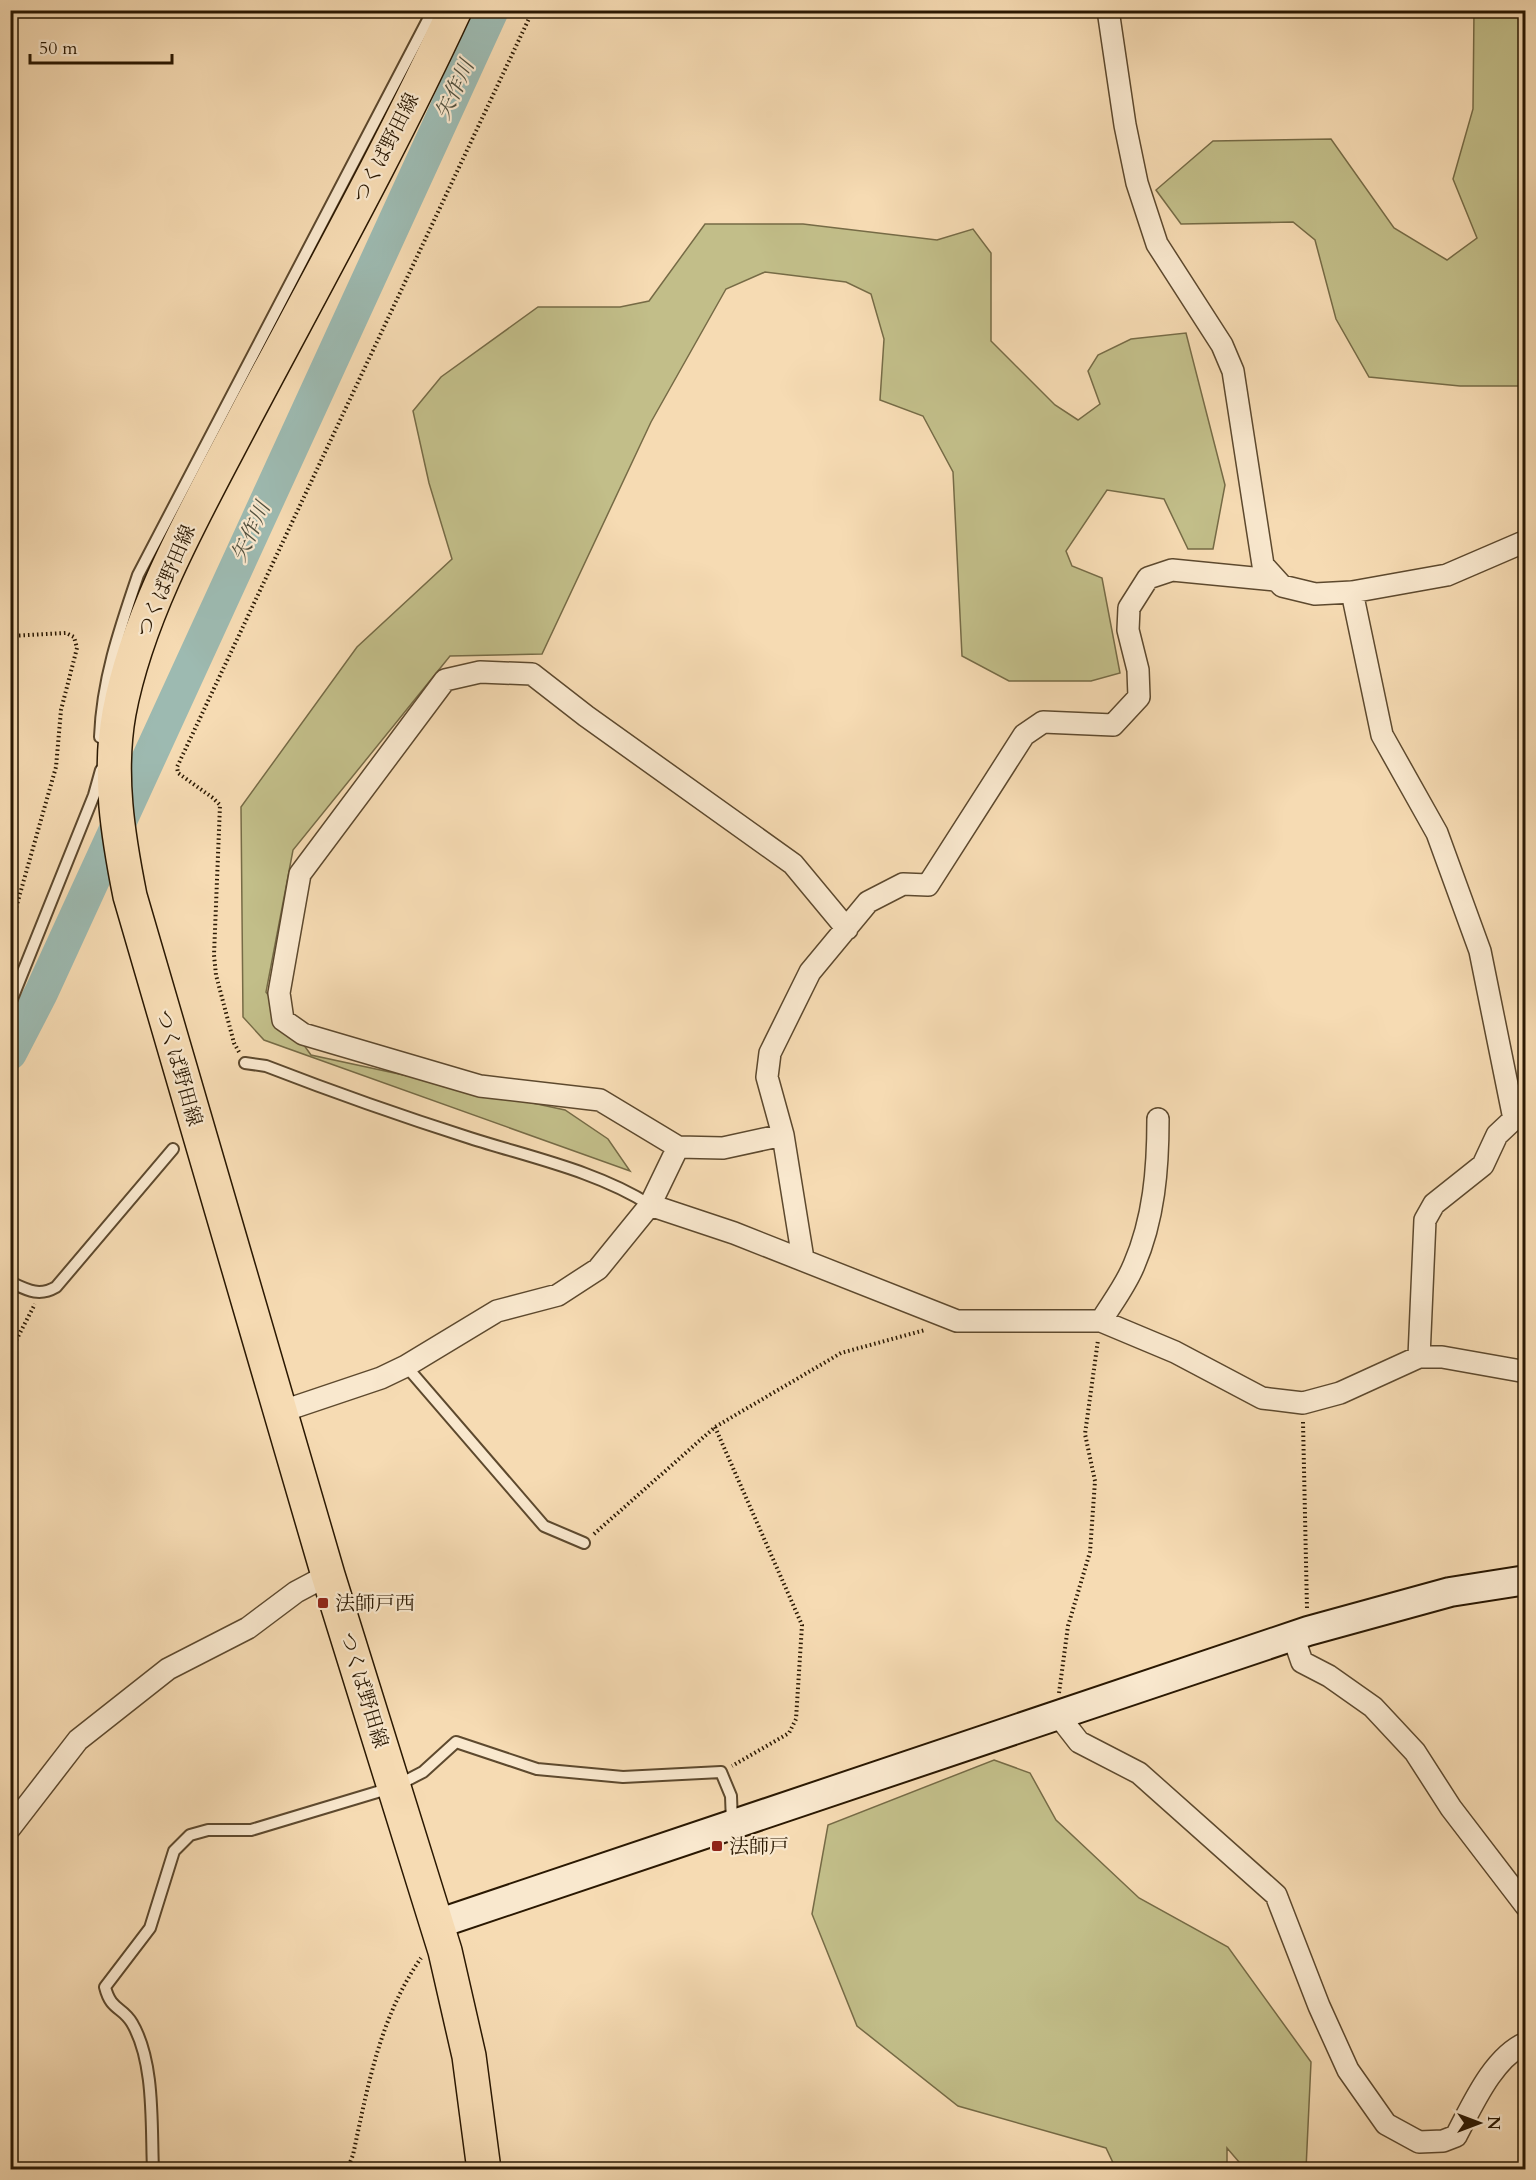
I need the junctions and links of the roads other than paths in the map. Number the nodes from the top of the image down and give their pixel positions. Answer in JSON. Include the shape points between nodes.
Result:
{"nodes":[{"id":1,"x":433,"y":10,"type":"edge"},
{"id":2,"x":455,"y":10,"type":"edge"},
{"id":3,"x":1108,"y":10,"type":"edge"},
{"id":4,"x":1526,"y":542,"type":"edge"},
{"id":5,"x":1274,"y":580,"type":"junction"},
{"id":6,"x":1352,"y":592,"type":"junction"},
{"id":7,"x":108,"y":764,"type":"junction"},
{"id":8,"x":847,"y":929,"type":"junction"},
{"id":9,"x":10,"y":1004,"type":"edge"},
{"id":10,"x":245,"y":1063,"type":"road end"},
{"id":11,"x":1158,"y":1119,"type":"dead end"},
{"id":12,"x":783,"y":1136,"type":"junction"},
{"id":13,"x":678,"y":1146,"type":"junction"},
{"id":14,"x":173,"y":1149,"type":"dead end"},
{"id":15,"x":650,"y":1204,"type":"junction"},
{"id":16,"x":803,"y":1260,"type":"junction"},
{"id":17,"x":10,"y":1282,"type":"edge"},
{"id":18,"x":1101,"y":1321,"type":"junction"},
{"id":19,"x":1419,"y":1357,"type":"junction"},
{"id":20,"x":406,"y":1366,"type":"junction"},
{"id":21,"x":1523,"y":1373,"type":"edge"},
{"id":22,"x":280,"y":1412,"type":"junction"},
{"id":23,"x":584,"y":1543,"type":"road end"},
{"id":24,"x":328,"y":1575,"type":"junction"},
{"id":25,"x":1526,"y":1580,"type":"edge"},
{"id":26,"x":1300,"y":1634,"type":"junction"},
{"id":27,"x":1058,"y":1714,"type":"junction"},
{"id":28,"x":394,"y":1788,"type":"junction"},
{"id":29,"x":732,"y":1826,"type":"junction"},
{"id":30,"x":10,"y":1828,"type":"edge"},
{"id":31,"x":1526,"y":1906,"type":"edge"},
{"id":32,"x":441,"y":1937,"type":"junction"},
{"id":33,"x":1526,"y":2043,"type":"edge"},
{"id":34,"x":153,"y":2169,"type":"edge"},
{"id":35,"x":484,"y":2169,"type":"edge"}],
"edges":[{"from":1,"to":7,"type":"lane","via":[[138,575],[102,701]]},
{"from":2,"to":7,"type":"main road","name":"つくば野田線","via":[[178,549],[128,673]]},
{"from":3,"to":5,"type":"street","via":[[1137,183],[1157,244],[1222,345],[1233,372],[1263,565]]},
{"from":4,"to":6,"type":"street","via":[[1447,575]]},
{"from":5,"to":6,"type":"street","via":[[1282,586],[1315,594]]},
{"from":5,"to":8,"type":"street","via":[[1172,570],[1148,578],[1129,608],[1128,630],[1138,670],[1139,697],[1113,725],[1043,722],[1023,735],[928,885],[903,884],[868,902]]},
{"from":6,"to":19,"type":"street","via":[[1383,735],[1437,833],[1480,951],[1514,1119],[1497,1135],[1483,1165],[1434,1204],[1425,1220]]},
{"from":7,"to":9,"type":"lane"},
{"from":7,"to":22,"type":"main road","name":"つくば野田線","via":[[130,896]]},
{"from":8,"to":12,"type":"street","via":[[810,972],[770,1053],[767,1077]]},
{"from":8,"to":13,"type":"street","via":[[793,864],[532,674],[480,672],[445,680],[300,874],[279,993],[284,1020],[303,1034],[480,1086],[600,1100]]},
{"from":10,"to":15,"type":"lane","via":[[266,1066],[398,1116],[549,1163],[630,1192]]},
{"from":11,"to":18,"type":"street","via":[[1150,1221],[1134,1267]]},
{"from":12,"to":13,"type":"street","via":[[723,1148]]},
{"from":12,"to":16,"type":"street"},
{"from":13,"to":15,"type":"street"},
{"from":14,"to":17,"type":"lane","via":[[56,1287],[41,1293]]},
{"from":15,"to":16,"type":"street"},
{"from":15,"to":20,"type":"street","via":[[598,1269],[558,1295],[497,1311]]},
{"from":16,"to":18,"type":"street","via":[[957,1321]]},
{"from":18,"to":19,"type":"street","via":[[1174,1352],[1262,1398],[1303,1403],[1340,1393]]},
{"from":19,"to":21,"type":"street","via":[[1442,1357]]},
{"from":20,"to":22,"type":"street"},
{"from":20,"to":23,"type":"lane","via":[[544,1526]]},
{"from":22,"to":24,"type":"main road","name":"つくば野田線"},
{"from":24,"to":28,"type":"main road","name":"つくば野田線"},
{"from":24,"to":30,"type":"street","via":[[296,1592],[248,1628],[168,1669],[78,1740]]},
{"from":25,"to":26,"type":"street","via":[[1450,1592]]},
{"from":26,"to":27,"type":"street"},
{"from":26,"to":31,"type":"street","via":[[1302,1662],[1373,1707],[1415,1752],[1451,1808]]},
{"from":27,"to":29,"type":"street"},
{"from":27,"to":33,"type":"street","via":[[1079,1742],[1139,1773],[1276,1895],[1348,2070],[1386,2124],[1419,2142],[1456,2136],[1481,2086],[1516,2047]]},
{"from":28,"to":29,"type":"lane","via":[[423,1772],[456,1742],[537,1769],[624,1778],[721,1772],[731,1796]]},
{"from":28,"to":32,"type":"main road","name":"つくば野田線"},
{"from":28,"to":34,"type":"lane","via":[[251,1830],[208,1830],[190,1835],[174,1851],[150,1928],[105,1987],[109,2002],[132,2021],[142,2047],[151,2100]]},
{"from":29,"to":32,"type":"street"},
{"from":32,"to":35,"type":"main road","name":"つくば野田線","via":[[469,2056]]}]}
